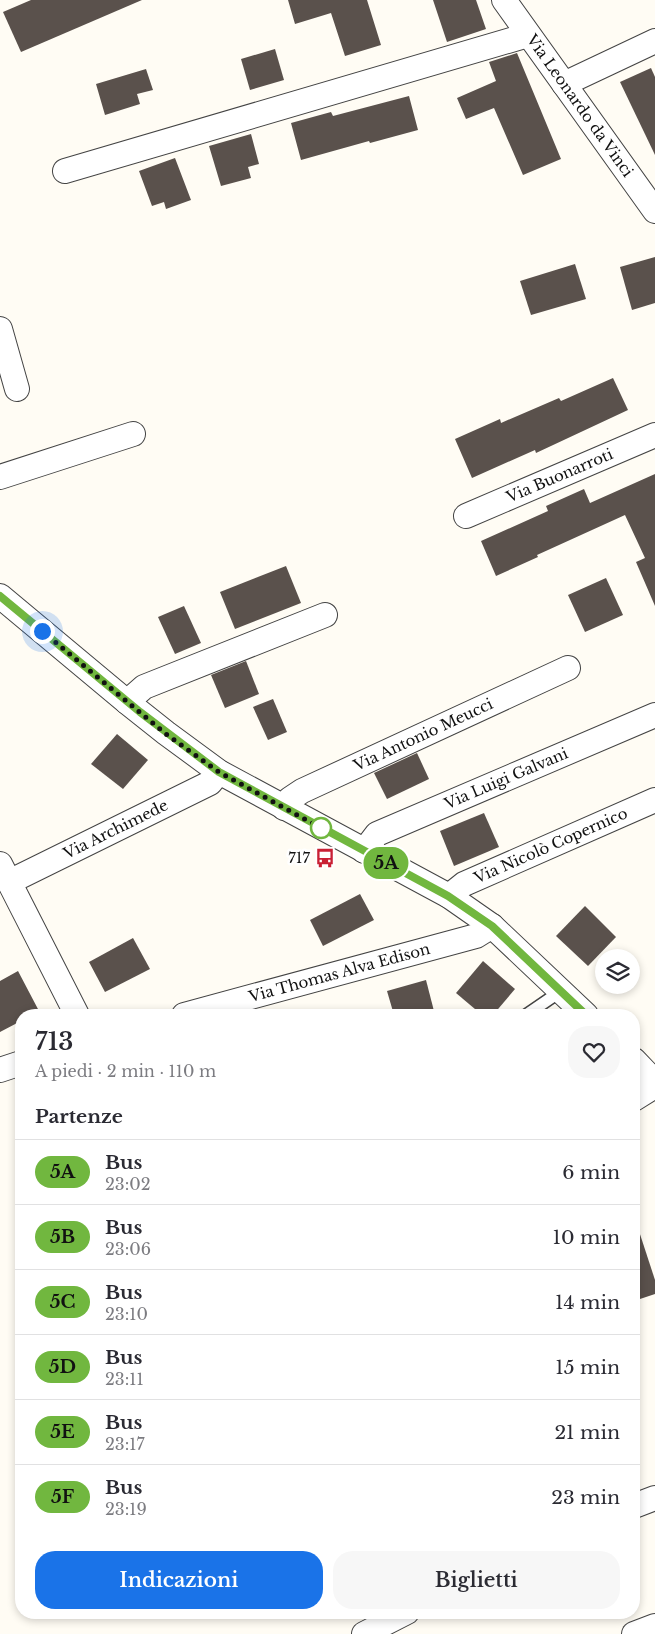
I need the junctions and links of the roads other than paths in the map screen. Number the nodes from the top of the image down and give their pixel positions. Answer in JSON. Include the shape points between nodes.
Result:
{"nodes":[{"id":1,"x":504,"y":0,"type":"edge"},
{"id":2,"x":528,"y":34,"type":"junction"},
{"id":3,"x":655,"y":41,"type":"edge"},
{"id":4,"x":564,"y":84,"type":"junction"},
{"id":5,"x":65,"y":171,"type":"dead end"},
{"id":6,"x":655,"y":211,"type":"edge"},
{"id":7,"x":0,"y":329,"type":"edge"},
{"id":8,"x":17,"y":389,"type":"dead end"},
{"id":9,"x":133,"y":434,"type":"dead end"},
{"id":10,"x":655,"y":435,"type":"edge"},
{"id":11,"x":0,"y":477,"type":"edge"},
{"id":12,"x":466,"y":516,"type":"dead end"},
{"id":13,"x":0,"y":596,"type":"edge"},
{"id":14,"x":325,"y":615,"type":"dead end"},
{"id":15,"x":568,"y":668,"type":"dead end"},
{"id":16,"x":127,"y":702,"type":"junction"},
{"id":17,"x":655,"y":715,"type":"edge"},
{"id":18,"x":219,"y":772,"type":"junction"},
{"id":19,"x":655,"y":800,"type":"edge"},
{"id":20,"x":284,"y":808,"type":"junction"},
{"id":21,"x":364,"y":851,"type":"junction"},
{"id":22,"x":5,"y":873,"type":"edge"},
{"id":23,"x":448,"y":896,"type":"junction"},
{"id":24,"x":492,"y":926,"type":"junction"},
{"id":25,"x":561,"y":991,"type":"junction"},
{"id":26,"x":74,"y":1009,"type":"edge"},
{"id":27,"x":206,"y":1009,"type":"edge"},
{"id":28,"x":535,"y":1009,"type":"edge"},
{"id":29,"x":580,"y":1009,"type":"edge"},
{"id":30,"x":15,"y":1065,"type":"edge"},
{"id":31,"x":0,"y":1070,"type":"edge"},
{"id":32,"x":649,"y":1073,"type":"edge"},
{"id":33,"x":640,"y":1089,"type":"edge"},
{"id":34,"x":655,"y":1498,"type":"edge"},
{"id":35,"x":640,"y":1504,"type":"edge"},
{"id":36,"x":393,"y":1619,"type":"edge"},
{"id":37,"x":655,"y":1626,"type":"edge"},
{"id":38,"x":364,"y":1634,"type":"edge"},
{"id":39,"x":634,"y":1634,"type":"edge"}],
"edges":[{"from":1,"to":2,"type":"street","name":"Via Leonardo da Vinci"},
{"from":2,"to":4,"type":"street","name":"Via Leonardo da Vinci"},
{"from":2,"to":5,"type":"street"},
{"from":3,"to":4,"type":"street"},
{"from":4,"to":6,"type":"street","name":"Via Leonardo da Vinci"},
{"from":7,"to":8,"type":"street"},
{"from":9,"to":11,"type":"street"},
{"from":10,"to":12,"type":"street","name":"Via Buonarroti"},
{"from":13,"to":16,"type":"street"},
{"from":14,"to":16,"type":"street","via":[[144,687]]},
{"from":15,"to":20,"type":"street","name":"Via Antonio Meucci","via":[[302,791],[290,798]]},
{"from":16,"to":18,"type":"street"},
{"from":17,"to":21,"type":"street","name":"Via Luigi Galvani","via":[[377,834]]},
{"from":18,"to":20,"type":"street"},
{"from":18,"to":22,"type":"street","name":"Via Archimede","via":[[210,783]]},
{"from":19,"to":23,"type":"street","name":"Via Nicolò Copernico","via":[[464,884]]},
{"from":20,"to":21,"type":"street"},
{"from":21,"to":23,"type":"street"},
{"from":22,"to":26,"type":"street","name":"Via Archimede"},
{"from":23,"to":24,"type":"street"},
{"from":24,"to":25,"type":"street"},
{"from":24,"to":27,"type":"street","name":"Via Thomas Alva Edison","via":[[476,936]]},
{"from":25,"to":28,"type":"lane"},
{"from":25,"to":29,"type":"street"},
{"from":30,"to":31,"type":"street"},
{"from":32,"to":33,"type":"street"},
{"from":34,"to":35,"type":"street"},
{"from":36,"to":38,"type":"street"},
{"from":37,"to":39,"type":"street"}]}
